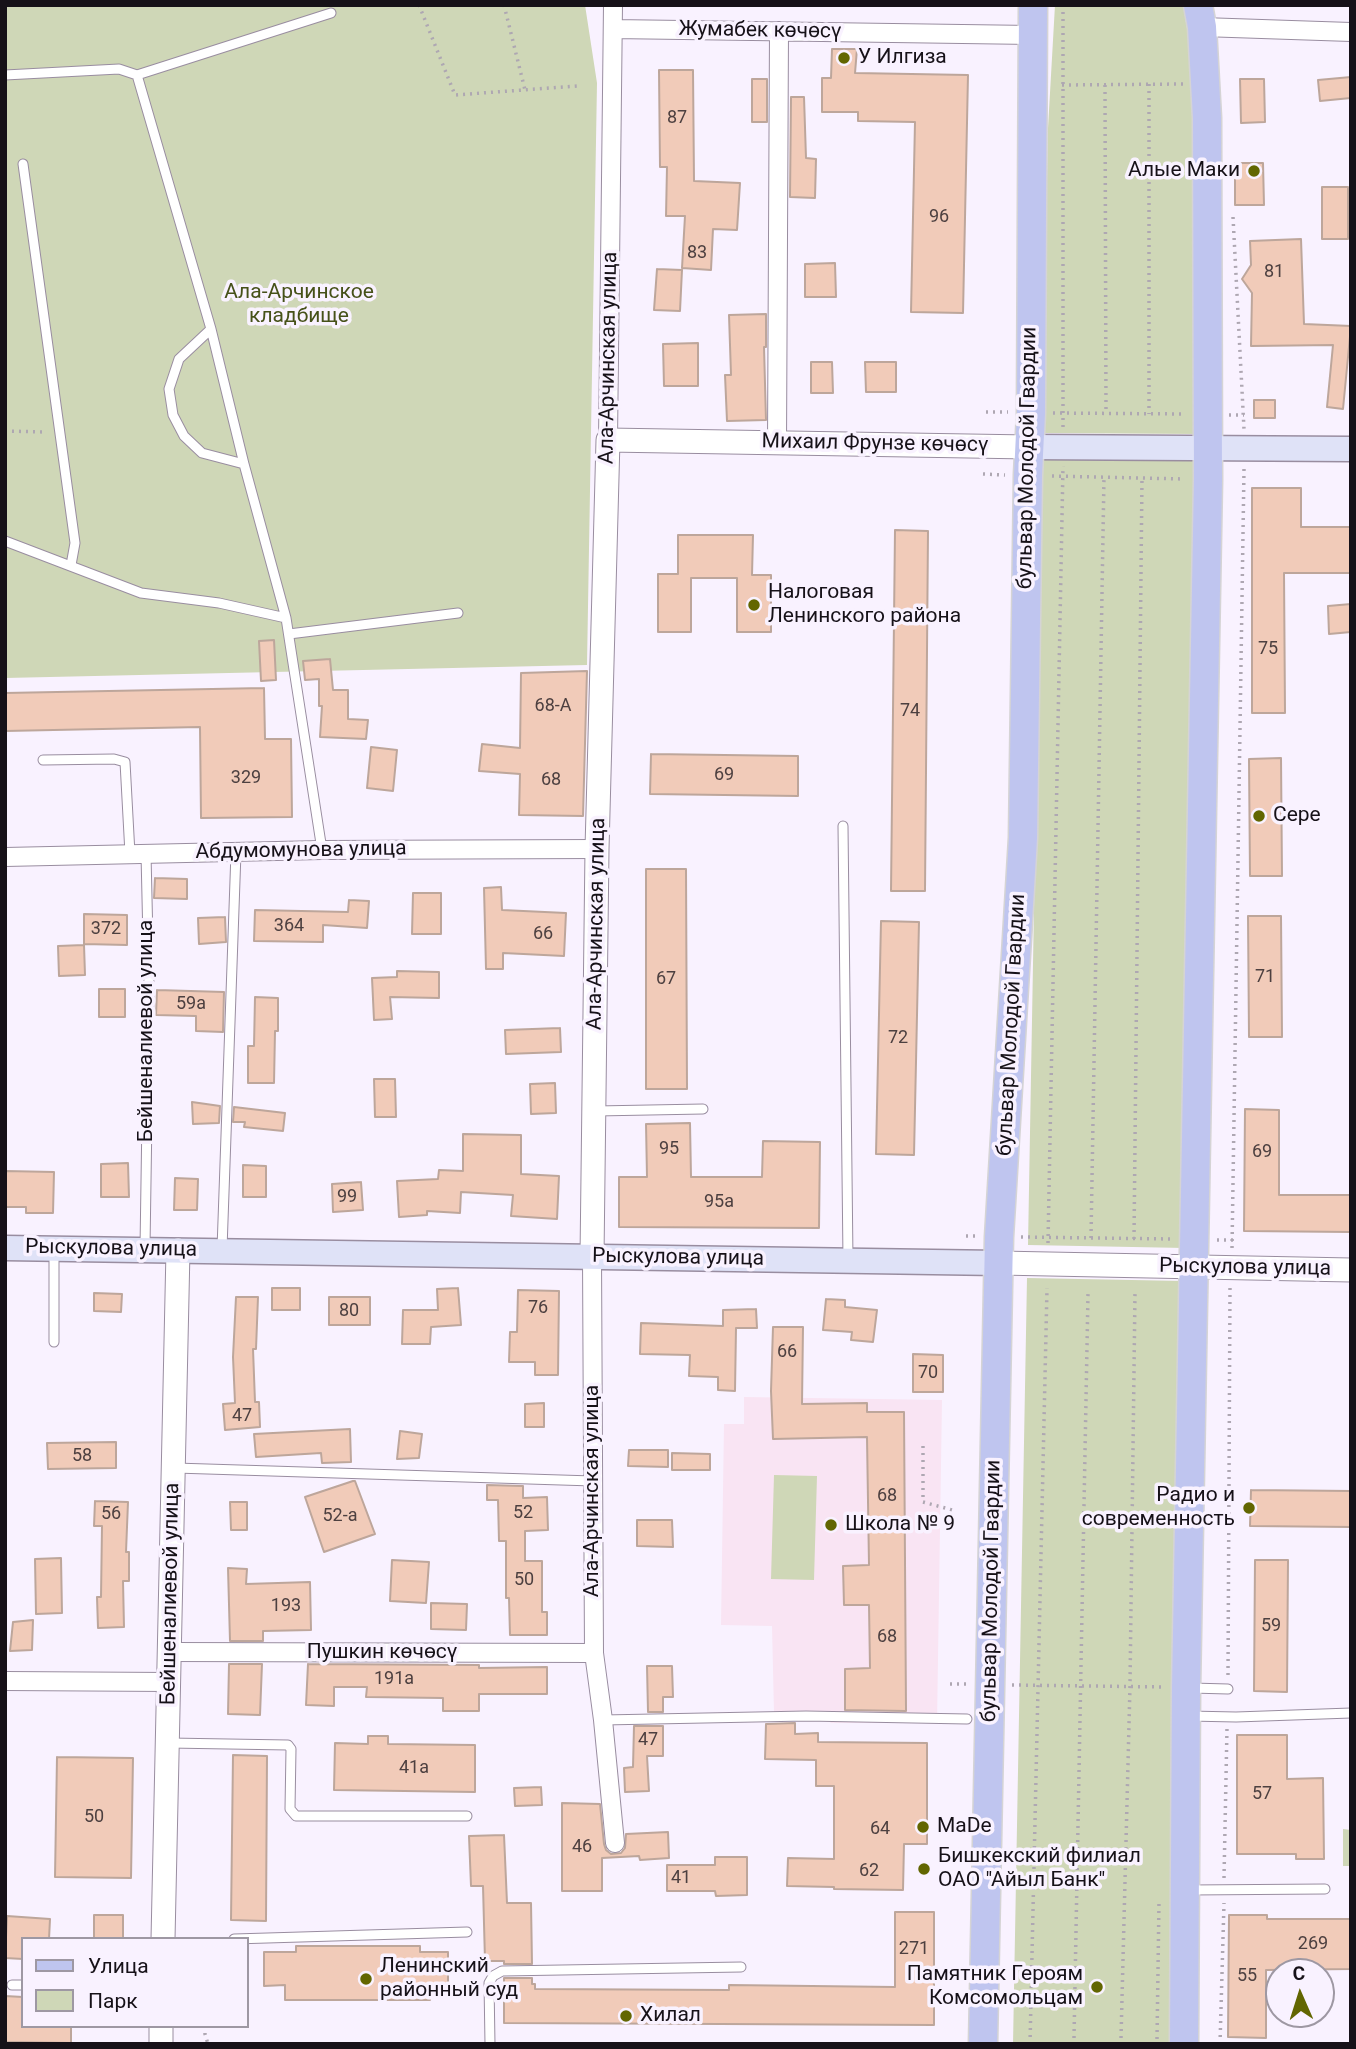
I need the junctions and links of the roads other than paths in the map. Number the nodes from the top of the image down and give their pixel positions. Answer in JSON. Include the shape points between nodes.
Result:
{"nodes":[{"id":1,"x":614,"y":5,"type":"edge"},
{"id":2,"x":1033,"y":5,"type":"edge"},
{"id":3,"x":331,"y":13,"type":"dead end"},
{"id":4,"x":1200,"y":16,"type":"edge"},
{"id":5,"x":613,"y":29,"type":"junction"},
{"id":6,"x":779,"y":31,"type":"junction"},
{"id":7,"x":1351,"y":32,"type":"edge"},
{"id":8,"x":1032,"y":35,"type":"junction"},
{"id":9,"x":5,"y":75,"type":"edge"},
{"id":10,"x":137,"y":75,"type":"junction"},
{"id":11,"x":23,"y":164,"type":"dead end"},
{"id":12,"x":211,"y":329,"type":"junction"},
{"id":13,"x":608,"y":440,"type":"junction"},
{"id":14,"x":777,"y":442,"type":"junction"},
{"id":15,"x":1029,"y":447,"type":"junction"},
{"id":16,"x":1208,"y":447,"type":"junction"},
{"id":17,"x":1351,"y":449,"type":"edge"},
{"id":18,"x":244,"y":464,"type":"junction"},
{"id":19,"x":5,"y":541,"type":"edge"},
{"id":20,"x":71,"y":565,"type":"junction"},
{"id":21,"x":458,"y":613,"type":"dead end"},
{"id":22,"x":286,"y":618,"type":"junction"},
{"id":23,"x":289,"y":634,"type":"junction"},
{"id":24,"x":43,"y":760,"type":"dead end"},
{"id":25,"x":843,"y":827,"type":"dead end"},
{"id":26,"x":597,"y":849,"type":"junction"},
{"id":27,"x":322,"y":850,"type":"junction"},
{"id":28,"x":236,"y":852,"type":"junction"},
{"id":29,"x":138,"y":854,"type":"junction"},
{"id":30,"x":5,"y":857,"type":"edge"},
{"id":31,"x":703,"y":1108,"type":"dead end"},
{"id":32,"x":594,"y":1111,"type":"junction"},
{"id":33,"x":5,"y":1248,"type":"edge"},
{"id":34,"x":54,"y":1248,"type":"junction"},
{"id":35,"x":145,"y":1250,"type":"junction"},
{"id":36,"x":178,"y":1250,"type":"junction"},
{"id":37,"x":999,"y":1250,"type":"junction"},
{"id":38,"x":222,"y":1251,"type":"junction"},
{"id":39,"x":1192,"y":1253,"type":"junction"},
{"id":40,"x":592,"y":1257,"type":"junction"},
{"id":41,"x":848,"y":1261,"type":"junction"},
{"id":42,"x":1351,"y":1270,"type":"edge"},
{"id":43,"x":54,"y":1342,"type":"dead end"},
{"id":44,"x":174,"y":1468,"type":"junction"},
{"id":45,"x":593,"y":1481,"type":"junction"},
{"id":46,"x":170,"y":1652,"type":"junction"},
{"id":47,"x":594,"y":1653,"type":"junction"},
{"id":48,"x":5,"y":1681,"type":"edge"},
{"id":49,"x":169,"y":1682,"type":"junction"},
{"id":50,"x":1228,"y":1689,"type":"road end"},
{"id":51,"x":1186,"y":1702,"type":"junction"},
{"id":52,"x":1351,"y":1713,"type":"edge"},
{"id":53,"x":967,"y":1719,"type":"dead end"},
{"id":54,"x":603,"y":1720,"type":"junction"},
{"id":55,"x":168,"y":1743,"type":"junction"},
{"id":56,"x":467,"y":1816,"type":"dead end"},
{"id":57,"x":615,"y":1843,"type":"dead end"},
{"id":58,"x":1325,"y":1889,"type":"dead end"},
{"id":59,"x":1185,"y":1890,"type":"junction"},
{"id":60,"x":467,"y":1932,"type":"dead end"},
{"id":61,"x":163,"y":1937,"type":"edge"},
{"id":62,"x":248,"y":1939,"type":"edge"},
{"id":63,"x":741,"y":1967,"type":"dead end"},
{"id":64,"x":12,"y":1984,"type":"dead end"},
{"id":65,"x":21,"y":1985,"type":"edge"},
{"id":66,"x":489,"y":2044,"type":"edge"},
{"id":67,"x":983,"y":2044,"type":"edge"},
{"id":68,"x":1184,"y":2044,"type":"edge"}],
"edges":[{"from":1,"to":5,"type":"street","name":"Ала-Арчинская улица"},
{"from":2,"to":8,"type":"main road","name":"бульвар Молодой Гвардии"},
{"from":3,"to":10,"type":"lane"},
{"from":4,"to":7,"type":"street"},
{"from":4,"to":16,"type":"main road","via":[[1207,118]]},
{"from":5,"to":6,"type":"street","name":"Жумабек көчөсү"},
{"from":5,"to":13,"type":"street","name":"Ала-Арчинская улица"},
{"from":6,"to":8,"type":"street","name":"Жумабек көчөсү"},
{"from":6,"to":14,"type":"street"},
{"from":8,"to":15,"type":"main road","name":"бульвар Молодой Гвардии"},
{"from":9,"to":10,"type":"lane","via":[[119,69]]},
{"from":10,"to":12,"type":"lane"},
{"from":11,"to":20,"type":"lane","via":[[75,543]]},
{"from":12,"to":18,"type":"lane"},
{"from":12,"to":18,"type":"lane","via":[[179,359],[169,389],[173,415],[184,436],[202,453]]},
{"from":13,"to":14,"type":"street","name":"Михаил Фрунзе көчөсү"},
{"from":13,"to":26,"type":"street","name":"Ала-Арчинская улица"},
{"from":14,"to":15,"type":"street","name":"Михаил Фрунзе көчөсү"},
{"from":15,"to":16,"type":"main road","name":"Михаил Фрунзе көчөсү"},
{"from":15,"to":37,"type":"main road","name":"бульвар Молодой Гвардии","via":[[1023,838]]},
{"from":16,"to":17,"type":"main road","name":"Михаил Фрунзе көчөсү"},
{"from":16,"to":39,"type":"main road"},
{"from":18,"to":22,"type":"lane"},
{"from":19,"to":20,"type":"lane"},
{"from":20,"to":22,"type":"lane","via":[[141,593]]},
{"from":21,"to":23,"type":"lane"},
{"from":22,"to":23,"type":"lane"},
{"from":23,"to":27,"type":"lane"},
{"from":24,"to":29,"type":"lane","name":"Бейшеналиевой улица","via":[[125,762]]},
{"from":25,"to":41,"type":"lane"},
{"from":26,"to":27,"type":"street","name":"Абдумомунова улица"},
{"from":26,"to":32,"type":"street","name":"Ала-Арчинская улица"},
{"from":27,"to":28,"type":"street","name":"Абдумомунова улица"},
{"from":28,"to":29,"type":"street","name":"Абдумомунова улица"},
{"from":28,"to":38,"type":"lane"},
{"from":29,"to":30,"type":"street","name":"Абдумомунова улица"},
{"from":29,"to":35,"type":"lane","name":"Бейшеналиевой улица","via":[[149,985]]},
{"from":31,"to":32,"type":"lane"},
{"from":32,"to":40,"type":"street","name":"Ала-Арчинская улица"},
{"from":33,"to":34,"type":"main road","name":"Рыскулова улица"},
{"from":34,"to":35,"type":"main road","name":"Рыскулова улица"},
{"from":34,"to":43,"type":"lane"},
{"from":35,"to":36,"type":"main road","name":"Рыскулова улица"},
{"from":36,"to":38,"type":"main road","name":"Рыскулова улица"},
{"from":36,"to":44,"type":"street","name":"Бейшеналиевой улица"},
{"from":37,"to":39,"type":"street","name":"Рыскулова улица"},
{"from":37,"to":41,"type":"main road","name":"Рыскулова улица"},
{"from":37,"to":67,"type":"main road","name":"бульвар Молодой Гвардии"},
{"from":38,"to":40,"type":"main road","name":"Рыскулова улица"},
{"from":39,"to":42,"type":"street","name":"Рыскулова улица","via":[[1231,1268]]},
{"from":39,"to":51,"type":"main road"},
{"from":40,"to":41,"type":"main road","name":"Рыскулова улица"},
{"from":40,"to":45,"type":"street","name":"Ала-Арчинская улица"},
{"from":44,"to":45,"type":"lane"},
{"from":44,"to":46,"type":"street","name":"Бейшеналиевой улица"},
{"from":45,"to":47,"type":"street","name":"Ала-Арчинская улица"},
{"from":46,"to":47,"type":"street","name":"Пушкин көчөсү"},
{"from":46,"to":49,"type":"street","name":"Бейшеналиевой улица"},
{"from":47,"to":54,"type":"street","name":"Ала-Арчинская улица"},
{"from":48,"to":49,"type":"street"},
{"from":49,"to":55,"type":"street","name":"Бейшеналиевой улица"},
{"from":50,"to":51,"type":"lane"},
{"from":51,"to":52,"type":"lane","via":[[1228,1716]]},
{"from":51,"to":59,"type":"main road"},
{"from":53,"to":54,"type":"lane"},
{"from":54,"to":57,"type":"street","name":"Ала-Арчинская улица"},
{"from":55,"to":56,"type":"lane","via":[[288,1745],[292,1749],[290,1809],[296,1816]]},
{"from":55,"to":61,"type":"street","name":"Бейшеналиевой улица"},
{"from":58,"to":59,"type":"lane"},
{"from":59,"to":68,"type":"main road"},
{"from":60,"to":62,"type":"lane"},
{"from":63,"to":66,"type":"lane","via":[[502,1971],[489,1983]]},
{"from":64,"to":65,"type":"lane"}]}
